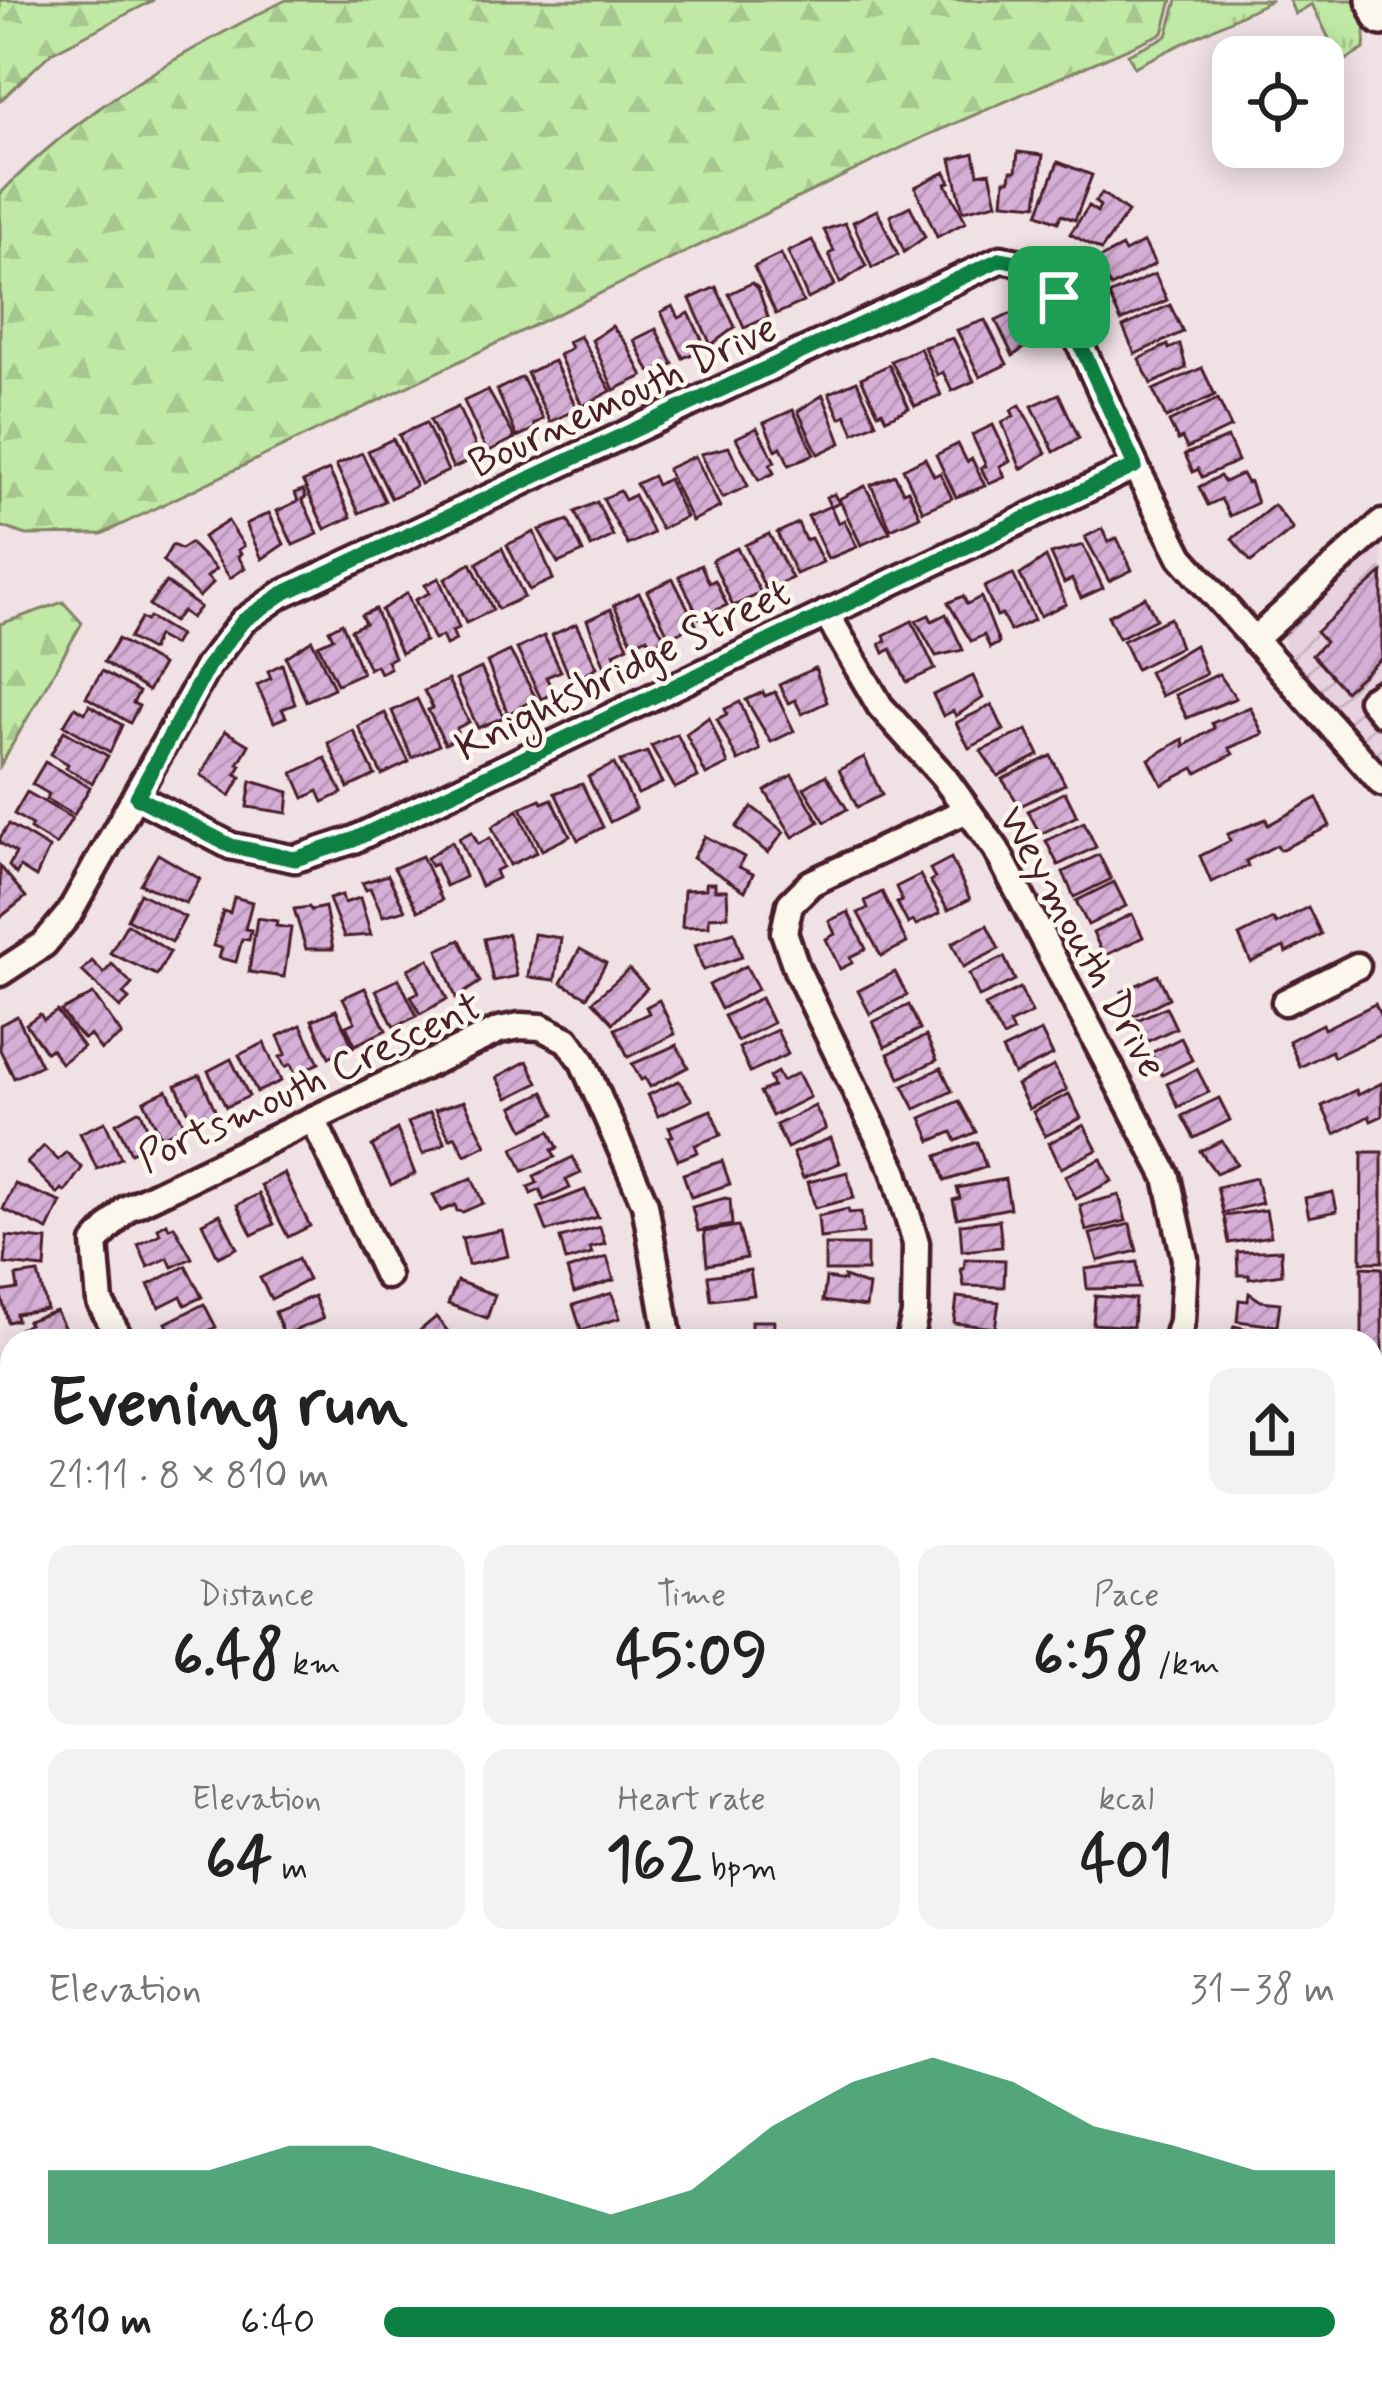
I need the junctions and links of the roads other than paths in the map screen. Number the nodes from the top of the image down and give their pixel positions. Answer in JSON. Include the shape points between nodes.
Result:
{"nodes":[{"id":1,"x":1374,"y":0,"type":"edge"},
{"id":2,"x":1382,"y":17,"type":"edge"},
{"id":3,"x":1135,"y":466,"type":"junction"},
{"id":4,"x":1382,"y":523,"type":"edge"},
{"id":5,"x":826,"y":613,"type":"junction"},
{"id":6,"x":1254,"y":640,"type":"junction"},
{"id":7,"x":1382,"y":693,"type":"edge"},
{"id":8,"x":1382,"y":713,"type":"edge"},
{"id":9,"x":1382,"y":783,"type":"edge"},
{"id":10,"x":137,"y":797,"type":"junction"},
{"id":11,"x":968,"y":810,"type":"junction"},
{"id":12,"x":1357,"y":965,"type":"dead end"},
{"id":13,"x":0,"y":974,"type":"edge"},
{"id":14,"x":1285,"y":1002,"type":"dead end"},
{"id":15,"x":313,"y":1119,"type":"junction"},
{"id":16,"x":388,"y":1276,"type":"dead end"},
{"id":17,"x":115,"y":1329,"type":"edge"},
{"id":18,"x":667,"y":1329,"type":"edge"},
{"id":19,"x":912,"y":1329,"type":"edge"},
{"id":20,"x":1180,"y":1329,"type":"edge"}],
"edges":[{"from":1,"to":2,"type":"main road"},
{"from":3,"to":5,"type":"street","name":"Knightsbridge Street"},
{"from":3,"to":6,"type":"street","name":"Bournemouth Drive","via":[[1181,557]]},
{"from":3,"to":10,"type":"street","name":"Bournemouth Drive","via":[[1059,297],[1038,266],[1001,259],[282,594],[243,621],[208,666]]},
{"from":4,"to":6,"type":"street"},
{"from":5,"to":10,"type":"street","name":"Knightsbridge Street","via":[[353,840],[295,859],[231,846]]},
{"from":5,"to":11,"type":"street","name":"Weymouth Drive","via":[[880,706]]},
{"from":6,"to":9,"type":"street","name":"Bournemouth Drive"},
{"from":7,"to":8,"type":"street","via":[[1371,700]]},
{"from":10,"to":13,"type":"street","name":"Bournemouth Drive","via":[[69,914],[44,944]]},
{"from":11,"to":19,"type":"street","via":[[811,883],[790,904],[784,932],[894,1170],[916,1244]]},
{"from":11,"to":20,"type":"street","name":"Weymouth Drive","via":[[996,849],[1167,1178],[1185,1259]]},
{"from":12,"to":14,"type":"street"},
{"from":15,"to":16,"type":"street"},
{"from":15,"to":17,"type":"street","name":"Portsmouth Crescent","via":[[126,1209],[95,1243],[100,1302]]},
{"from":15,"to":18,"type":"street","name":"Portsmouth Crescent","via":[[499,1030],[541,1028],[567,1040],[645,1204]]}]}
